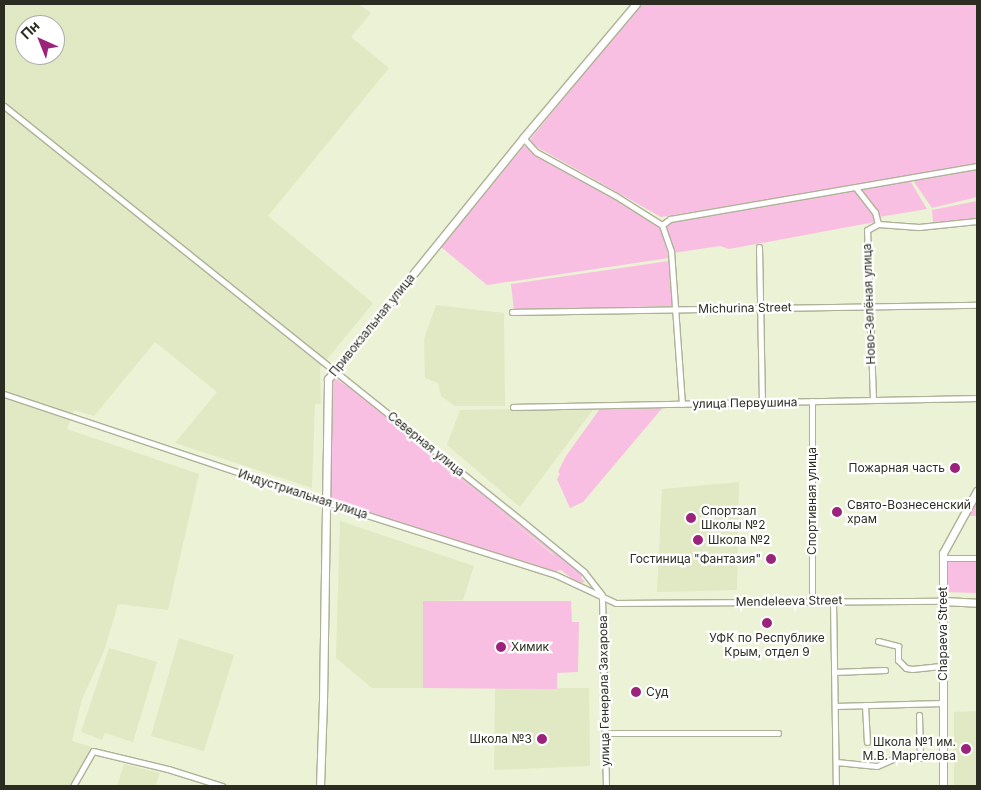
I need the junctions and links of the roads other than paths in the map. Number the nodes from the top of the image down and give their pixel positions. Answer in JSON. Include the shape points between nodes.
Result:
{"nodes":[{"id":1,"x":636,"y":4,"type":"edge"},
{"id":2,"x":4,"y":106,"type":"edge"},
{"id":3,"x":523,"y":138,"type":"junction"},
{"id":4,"x":977,"y":166,"type":"edge"},
{"id":5,"x":856,"y":188,"type":"junction"},
{"id":6,"x":977,"y":221,"type":"edge"},
{"id":7,"x":878,"y":224,"type":"junction"},
{"id":8,"x":662,"y":225,"type":"junction"},
{"id":9,"x":759,"y":247,"type":"dead end"},
{"id":10,"x":977,"y":305,"type":"edge"},
{"id":11,"x":870,"y":306,"type":"junction"},
{"id":12,"x":760,"y":308,"type":"junction"},
{"id":13,"x":674,"y":309,"type":"junction"},
{"id":14,"x":512,"y":312,"type":"dead end"},
{"id":15,"x":335,"y":370,"type":"junction"},
{"id":16,"x":4,"y":394,"type":"edge"},
{"id":17,"x":977,"y":398,"type":"edge"},
{"id":18,"x":873,"y":400,"type":"junction"},
{"id":19,"x":812,"y":401,"type":"junction"},
{"id":20,"x":762,"y":402,"type":"junction"},
{"id":21,"x":682,"y":404,"type":"junction"},
{"id":22,"x":513,"y":407,"type":"dead end"},
{"id":23,"x":977,"y":491,"type":"edge"},
{"id":24,"x":326,"y":502,"type":"junction"},
{"id":25,"x":944,"y":558,"type":"junction"},
{"id":26,"x":977,"y":558,"type":"edge"},
{"id":27,"x":602,"y":596,"type":"junction"},
{"id":28,"x":812,"y":601,"type":"junction"},
{"id":29,"x":833,"y":601,"type":"junction"},
{"id":30,"x":943,"y":602,"type":"junction"},
{"id":31,"x":977,"y":603,"type":"edge"},
{"id":32,"x":878,"y":641,"type":"dead end"},
{"id":33,"x":943,"y":666,"type":"junction"},
{"id":34,"x":885,"y":670,"type":"dead end"},
{"id":35,"x":834,"y":672,"type":"junction"},
{"id":36,"x":943,"y":703,"type":"junction"},
{"id":37,"x":865,"y":705,"type":"junction"},
{"id":38,"x":835,"y":706,"type":"junction"},
{"id":39,"x":919,"y":716,"type":"dead end"},
{"id":40,"x":605,"y":733,"type":"junction"},
{"id":41,"x":778,"y":734,"type":"dead end"},
{"id":42,"x":867,"y":742,"type":"dead end"},
{"id":43,"x":920,"y":758,"type":"junction"},
{"id":44,"x":943,"y":758,"type":"junction"},
{"id":45,"x":836,"y":762,"type":"junction"},
{"id":46,"x":73,"y":786,"type":"edge"},
{"id":47,"x":222,"y":786,"type":"edge"},
{"id":48,"x":320,"y":786,"type":"edge"},
{"id":49,"x":606,"y":786,"type":"edge"},
{"id":50,"x":836,"y":786,"type":"edge"},
{"id":51,"x":943,"y":786,"type":"edge"}],
"edges":[{"from":1,"to":3,"type":"main road","name":"Привокзальная улица"},
{"from":2,"to":15,"type":"street","name":"Северная улица"},
{"from":3,"to":8,"type":"street","via":[[536,152]]},
{"from":3,"to":15,"type":"main road","name":"Привокзальная улица"},
{"from":4,"to":5,"type":"street"},
{"from":5,"to":7,"type":"street","via":[[875,212]]},
{"from":5,"to":8,"type":"street","via":[[670,219]]},
{"from":6,"to":7,"type":"street","via":[[919,227]]},
{"from":7,"to":11,"type":"street","name":"Ново-Зелёная улица","via":[[867,230]]},
{"from":8,"to":13,"type":"street","via":[[671,251]]},
{"from":9,"to":12,"type":"street"},
{"from":10,"to":11,"type":"street","name":"Michurina Street"},
{"from":11,"to":12,"type":"street","name":"Michurina Street"},
{"from":11,"to":18,"type":"street","name":"Ново-Зелёная улица"},
{"from":12,"to":13,"type":"street","name":"Michurina Street"},
{"from":12,"to":20,"type":"street"},
{"from":13,"to":14,"type":"street","name":"Michurina Street"},
{"from":13,"to":21,"type":"street"},
{"from":15,"to":24,"type":"main road","name":"Привокзальная улица","via":[[328,379]]},
{"from":15,"to":27,"type":"street","name":"Северная улица","via":[[584,572]]},
{"from":16,"to":24,"type":"street","name":"Индустриальная улица"},
{"from":17,"to":18,"type":"street","name":"улица Первушина"},
{"from":18,"to":19,"type":"street","name":"улица Первушина"},
{"from":19,"to":20,"type":"street","name":"улица Первушина"},
{"from":19,"to":28,"type":"street","name":"Спортивная улица"},
{"from":20,"to":21,"type":"street","name":"улица Первушина"},
{"from":21,"to":22,"type":"street","name":"улица Первушина"},
{"from":23,"to":25,"type":"main road","name":"Chapaeva Street","via":[[943,553]]},
{"from":24,"to":27,"type":"street","name":"Индустриальная улица","via":[[556,575]]},
{"from":24,"to":48,"type":"main road","name":"Привокзальная улица"},
{"from":25,"to":26,"type":"street"},
{"from":25,"to":30,"type":"main road","name":"Chapaeva Street"},
{"from":27,"to":28,"type":"street","name":"Mendeleeva Street","via":[[616,603]]},
{"from":27,"to":40,"type":"street","name":"улица Генерала Захарова"},
{"from":28,"to":29,"type":"street","name":"Mendeleeva Street"},
{"from":29,"to":30,"type":"street","name":"Mendeleeva Street"},
{"from":29,"to":35,"type":"street"},
{"from":30,"to":31,"type":"main road","name":"Mendeleeva Street"},
{"from":30,"to":33,"type":"main road","name":"Chapaeva Street"},
{"from":32,"to":33,"type":"street","via":[[898,646],[898,660],[906,668]]},
{"from":33,"to":36,"type":"main road","name":"Chapaeva Street"},
{"from":34,"to":35,"type":"street"},
{"from":35,"to":38,"type":"street"},
{"from":36,"to":37,"type":"street"},
{"from":36,"to":44,"type":"main road","name":"Chapaeva Street"},
{"from":37,"to":38,"type":"street"},
{"from":37,"to":42,"type":"street"},
{"from":38,"to":45,"type":"street"},
{"from":39,"to":43,"type":"street"},
{"from":40,"to":41,"type":"street"},
{"from":40,"to":49,"type":"street","name":"улица Генерала Захарова"},
{"from":43,"to":44,"type":"street"},
{"from":43,"to":45,"type":"street","via":[[894,758],[877,766]]},
{"from":44,"to":51,"type":"main road","name":"Chapaeva Street"},
{"from":45,"to":50,"type":"street"},
{"from":46,"to":47,"type":"street","via":[[93,751]]}]}
